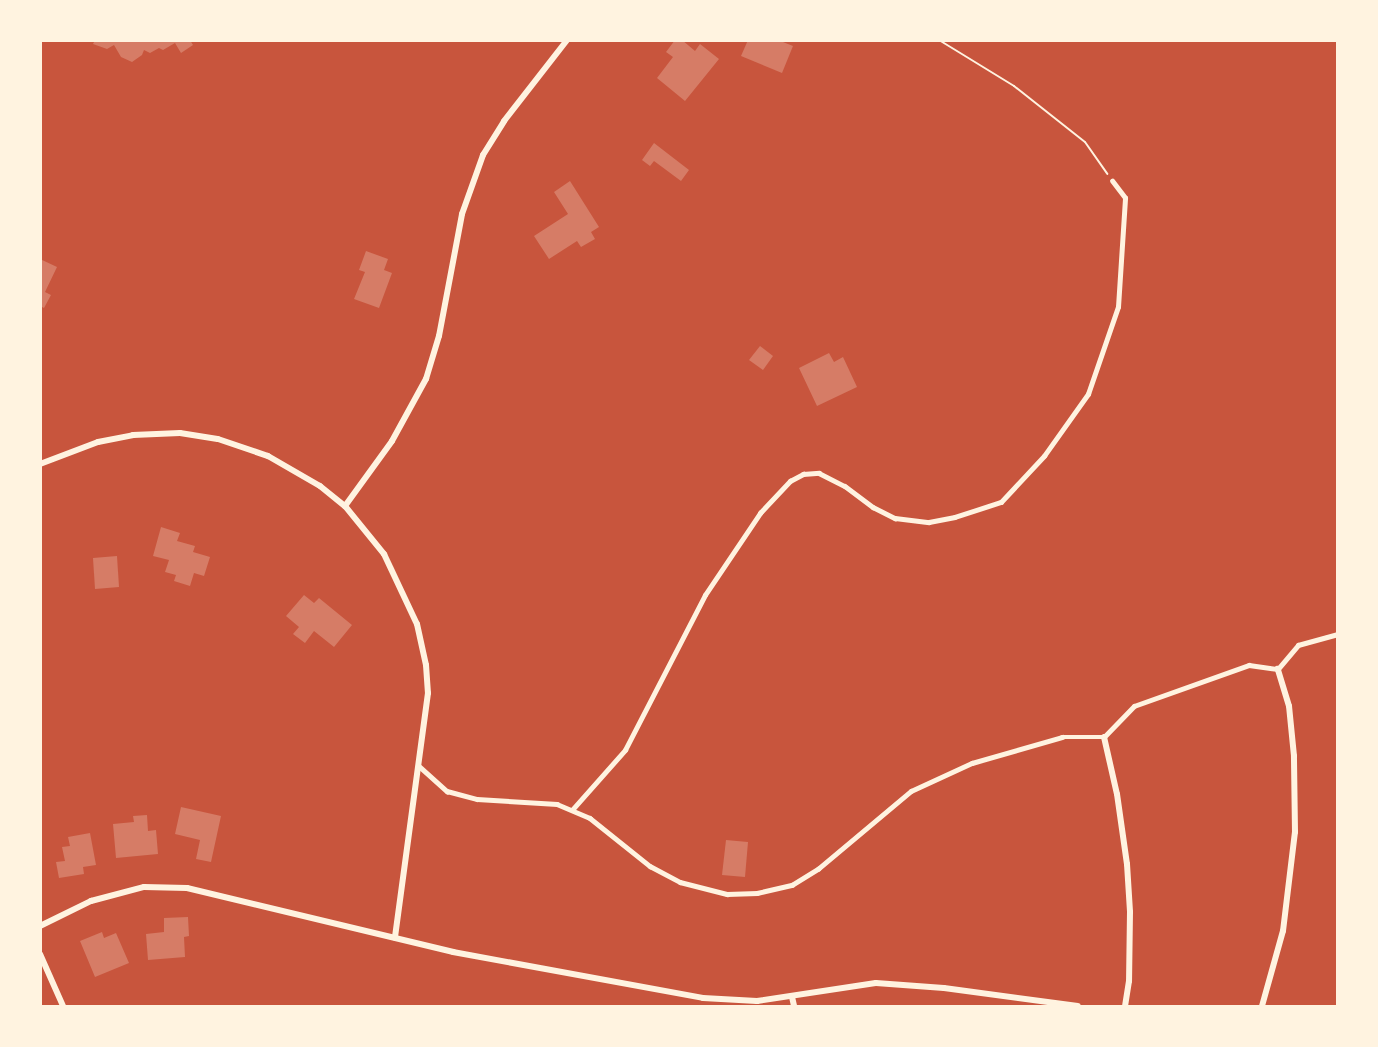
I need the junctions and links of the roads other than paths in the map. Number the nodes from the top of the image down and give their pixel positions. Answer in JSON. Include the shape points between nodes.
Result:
{"nodes":[{"id":1,"x":567,"y":40,"type":"edge"},
{"id":2,"x":1112,"y":181,"type":"road end"},
{"id":3,"x":40,"y":464,"type":"edge"},
{"id":4,"x":345,"y":506,"type":"junction"},
{"id":5,"x":1338,"y":634,"type":"edge"},
{"id":6,"x":1278,"y":669,"type":"junction"},
{"id":7,"x":1104,"y":737,"type":"junction"},
{"id":8,"x":419,"y":766,"type":"junction"},
{"id":9,"x":572,"y":810,"type":"junction"},
{"id":10,"x":40,"y":926,"type":"edge"},
{"id":11,"x":395,"y":938,"type":"junction"},
{"id":12,"x":40,"y":954,"type":"edge"},
{"id":13,"x":792,"y":997,"type":"junction"},
{"id":14,"x":63,"y":1006,"type":"edge"},
{"id":15,"x":794,"y":1006,"type":"edge"},
{"id":16,"x":1078,"y":1006,"type":"edge"},
{"id":17,"x":1125,"y":1006,"type":"edge"},
{"id":18,"x":1262,"y":1006,"type":"edge"}],
"edges":[{"from":1,"to":4,"type":"street","via":[[504,121],[483,155],[462,214],[439,336],[426,379],[392,441]]},
{"from":2,"to":9,"type":"lane","via":[[1125,198],[1118,307],[1088,394],[1044,456],[1001,502],[929,522],[896,518],[819,473],[803,474],[790,482],[760,513],[705,595],[625,750]]},
{"from":3,"to":4,"type":"street","via":[[98,442],[133,435],[180,433],[268,456],[298,471]]},
{"from":4,"to":8,"type":"street","via":[[384,554],[417,624],[428,693]]},
{"from":5,"to":6,"type":"lane","via":[[1298,645]]},
{"from":6,"to":7,"type":"lane","via":[[1249,665],[1134,706]]},
{"from":6,"to":18,"type":"street","via":[[1292,726],[1295,832],[1283,931]]},
{"from":7,"to":9,"type":"lane","via":[[1062,737],[972,763],[911,791],[818,869],[792,885],[757,893],[727,894],[680,882],[650,866],[590,818]]},
{"from":7,"to":17,"type":"street","via":[[1127,864],[1130,912]]},
{"from":8,"to":9,"type":"lane","via":[[447,791],[477,799],[557,804]]},
{"from":8,"to":11,"type":"street"},
{"from":10,"to":11,"type":"street","via":[[91,901],[144,887],[187,888]]},
{"from":11,"to":13,"type":"street","via":[[703,998]]},
{"from":12,"to":14,"type":"street"},
{"from":13,"to":15,"type":"street"},
{"from":13,"to":16,"type":"street","via":[[876,983]]}]}
